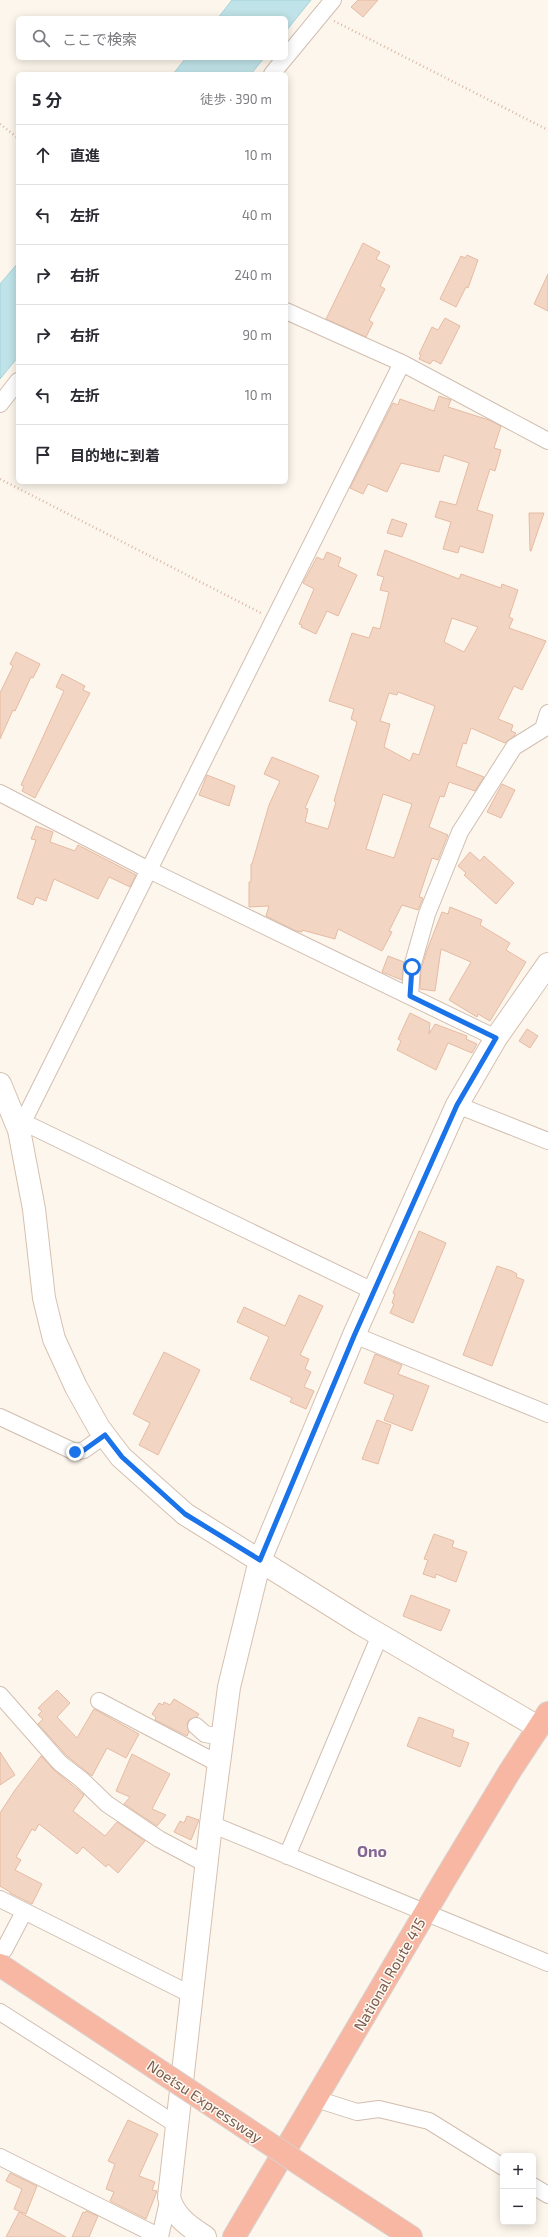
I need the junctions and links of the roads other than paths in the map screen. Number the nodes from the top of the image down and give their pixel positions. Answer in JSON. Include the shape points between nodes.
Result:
{"nodes":[{"id":1,"x":333,"y":0,"type":"edge"},
{"id":2,"x":288,"y":55,"type":"edge"},
{"id":3,"x":284,"y":60,"type":"edge"},
{"id":4,"x":274,"y":72,"type":"edge"},
{"id":5,"x":288,"y":312,"type":"edge"},
{"id":6,"x":402,"y":363,"type":"junction"},
{"id":7,"x":16,"y":384,"type":"edge"},
{"id":8,"x":0,"y":404,"type":"edge"},
{"id":9,"x":548,"y":441,"type":"edge"},
{"id":10,"x":548,"y":713,"type":"edge"},
{"id":11,"x":545,"y":730,"type":"edge"},
{"id":12,"x":0,"y":793,"type":"edge"},
{"id":13,"x":149,"y":870,"type":"junction"},
{"id":14,"x":548,"y":964,"type":"edge"},
{"id":15,"x":410,"y":996,"type":"junction"},
{"id":16,"x":496,"y":1038,"type":"junction"},
{"id":17,"x":0,"y":1084,"type":"edge"},
{"id":18,"x":457,"y":1105,"type":"junction"},
{"id":19,"x":21,"y":1126,"type":"junction"},
{"id":20,"x":548,"y":1141,"type":"edge"},
{"id":21,"x":373,"y":1291,"type":"junction"},
{"id":22,"x":354,"y":1336,"type":"junction"},
{"id":23,"x":548,"y":1414,"type":"edge"},
{"id":24,"x":0,"y":1417,"type":"edge"},
{"id":25,"x":105,"y":1435,"type":"junction"},
{"id":26,"x":260,"y":1560,"type":"junction"},
{"id":27,"x":380,"y":1635,"type":"junction"},
{"id":28,"x":0,"y":1695,"type":"edge"},
{"id":29,"x":99,"y":1701,"type":"dead end"},
{"id":30,"x":545,"y":1725,"type":"edge"},
{"id":31,"x":196,"y":1726,"type":"dead end"},
{"id":32,"x":222,"y":1737,"type":"junction"},
{"id":33,"x":219,"y":1764,"type":"junction"},
{"id":34,"x":211,"y":1824,"type":"junction"},
{"id":35,"x":287,"y":1856,"type":"junction"},
{"id":36,"x":206,"y":1864,"type":"junction"},
{"id":37,"x":0,"y":1899,"type":"edge"},
{"id":38,"x":24,"y":1912,"type":"junction"},
{"id":39,"x":424,"y":1913,"type":"junction"},
{"id":40,"x":2,"y":1957,"type":"edge"},
{"id":41,"x":548,"y":1963,"type":"edge"},
{"id":42,"x":0,"y":1980,"type":"edge"},
{"id":43,"x":192,"y":1995,"type":"junction"},
{"id":44,"x":0,"y":2012,"type":"edge"},
{"id":45,"x":316,"y":2099,"type":"junction"},
{"id":46,"x":177,"y":2125,"type":"junction"},
{"id":47,"x":0,"y":2157,"type":"edge"},
{"id":48,"x":500,"y":2165,"type":"edge"},
{"id":49,"x":326,"y":2188,"type":"junction"},
{"id":50,"x":536,"y":2188,"type":"edge"},
{"id":51,"x":548,"y":2195,"type":"edge"},
{"id":52,"x":169,"y":2197,"type":"junction"},
{"id":53,"x":160,"y":2237,"type":"edge"},
{"id":54,"x":204,"y":2237,"type":"edge"},
{"id":55,"x":234,"y":2237,"type":"edge"},
{"id":56,"x":388,"y":2237,"type":"edge"},
{"id":57,"x":411,"y":2237,"type":"edge"}],
"edges":[{"from":1,"to":2,"type":"street"},
{"from":3,"to":4,"type":"street"},
{"from":5,"to":6,"type":"street"},
{"from":6,"to":9,"type":"street"},
{"from":6,"to":13,"type":"street"},
{"from":7,"to":8,"type":"street"},
{"from":10,"to":11,"type":"street"},
{"from":11,"to":15,"type":"street","via":[[514,747],[460,832],[427,914],[412,967]]},
{"from":12,"to":13,"type":"street"},
{"from":13,"to":15,"type":"street"},
{"from":13,"to":19,"type":"street"},
{"from":14,"to":16,"type":"street"},
{"from":15,"to":16,"type":"street"},
{"from":16,"to":18,"type":"street"},
{"from":17,"to":19,"type":"street"},
{"from":18,"to":20,"type":"street"},
{"from":18,"to":21,"type":"street"},
{"from":19,"to":21,"type":"street"},
{"from":19,"to":25,"type":"street","via":[[44,1298],[54,1339],[76,1387]]},
{"from":21,"to":22,"type":"street"},
{"from":22,"to":23,"type":"street"},
{"from":22,"to":26,"type":"street"},
{"from":24,"to":25,"type":"street","via":[[75,1452],[84,1450]]},
{"from":25,"to":26,"type":"street","via":[[122,1457],[185,1514]]},
{"from":26,"to":27,"type":"street"},
{"from":26,"to":32,"type":"street","via":[[229,1687]]},
{"from":27,"to":30,"type":"street"},
{"from":27,"to":35,"type":"street"},
{"from":28,"to":36,"type":"street","via":[[60,1763],[107,1804],[159,1839]]},
{"from":29,"to":33,"type":"street"},
{"from":30,"to":39,"type":"highway","name":"National Route 415"},
{"from":31,"to":32,"type":"street","via":[[205,1734]]},
{"from":32,"to":33,"type":"street"},
{"from":33,"to":34,"type":"street"},
{"from":34,"to":35,"type":"street"},
{"from":34,"to":36,"type":"street"},
{"from":35,"to":39,"type":"street"},
{"from":36,"to":43,"type":"street"},
{"from":37,"to":38,"type":"street"},
{"from":38,"to":40,"type":"street"},
{"from":38,"to":43,"type":"street"},
{"from":39,"to":41,"type":"street"},
{"from":39,"to":45,"type":"highway","name":"National Route 415"},
{"from":40,"to":49,"type":"highway","name":"Noetsu Expressway","bridge":true},
{"from":42,"to":49,"type":"highway","name":"Noetsu Expressway"},
{"from":43,"to":46,"type":"street"},
{"from":44,"to":46,"type":"street"},
{"from":45,"to":48,"type":"street","via":[[357,2112],[379,2109],[430,2121]]},
{"from":45,"to":55,"type":"highway","name":"National Route 415"},
{"from":46,"to":52,"type":"street"},
{"from":47,"to":53,"type":"street"},
{"from":49,"to":56,"type":"highway","name":"Noetsu Expressway"},
{"from":49,"to":57,"type":"highway","name":"Noetsu Expressway"},
{"from":50,"to":51,"type":"street"},
{"from":52,"to":53,"type":"street"},
{"from":52,"to":54,"type":"street","via":[[172,2209]]}]}
